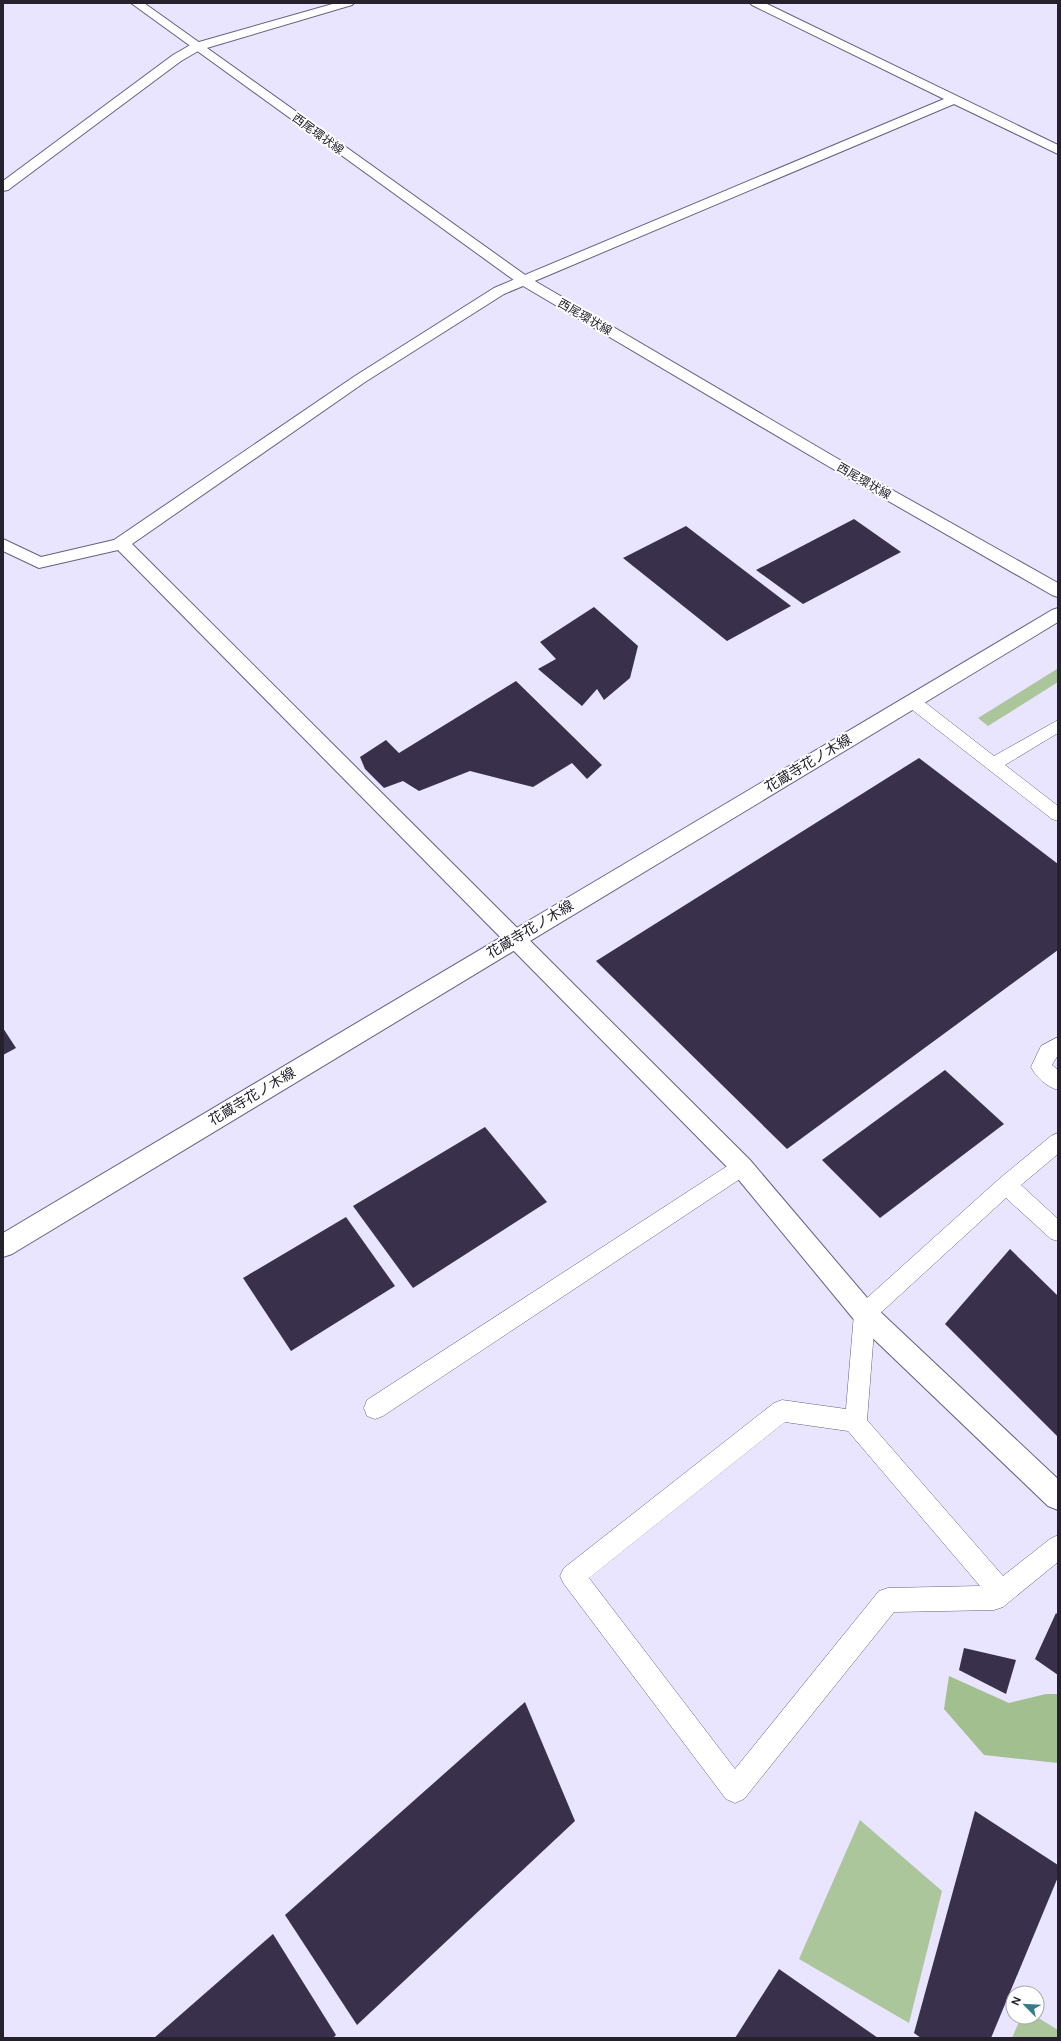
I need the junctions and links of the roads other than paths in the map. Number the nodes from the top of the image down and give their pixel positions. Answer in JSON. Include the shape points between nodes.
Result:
{"nodes":[{"id":1,"x":137,"y":3,"type":"edge"},
{"id":2,"x":348,"y":3,"type":"edge"},
{"id":3,"x":756,"y":3,"type":"edge"},
{"id":4,"x":196,"y":47,"type":"junction"},
{"id":5,"x":953,"y":100,"type":"junction"},
{"id":6,"x":1058,"y":150,"type":"edge"},
{"id":7,"x":3,"y":187,"type":"edge"},
{"id":8,"x":523,"y":280,"type":"junction"},
{"id":9,"x":3,"y":544,"type":"edge"},
{"id":10,"x":122,"y":544,"type":"junction"},
{"id":11,"x":1058,"y":591,"type":"edge"},
{"id":12,"x":1058,"y":614,"type":"edge"},
{"id":13,"x":912,"y":701,"type":"junction"},
{"id":14,"x":1058,"y":726,"type":"edge"},
{"id":15,"x":993,"y":764,"type":"junction"},
{"id":16,"x":1058,"y":815,"type":"edge"},
{"id":17,"x":514,"y":938,"type":"junction"},
{"id":18,"x":1058,"y":1045,"type":"edge"},
{"id":19,"x":1058,"y":1082,"type":"edge"},
{"id":20,"x":1058,"y":1142,"type":"edge"},
{"id":21,"x":742,"y":1167,"type":"junction"},
{"id":22,"x":1006,"y":1185,"type":"junction"},
{"id":23,"x":1058,"y":1232,"type":"edge"},
{"id":24,"x":3,"y":1246,"type":"edge"},
{"id":25,"x":865,"y":1314,"type":"junction"},
{"id":26,"x":375,"y":1408,"type":"dead end"},
{"id":27,"x":854,"y":1421,"type":"junction"},
{"id":28,"x":1058,"y":1497,"type":"edge"},
{"id":29,"x":1058,"y":1547,"type":"edge"},
{"id":30,"x":1002,"y":1592,"type":"junction"}],
"edges":[{"from":1,"to":4,"type":"street","name":"西尾環状線"},
{"from":2,"to":4,"type":"street"},
{"from":3,"to":5,"type":"street"},
{"from":4,"to":7,"type":"street","via":[[177,58]]},
{"from":4,"to":8,"type":"street","name":"西尾環状線"},
{"from":5,"to":6,"type":"street"},
{"from":5,"to":8,"type":"street"},
{"from":8,"to":10,"type":"street","via":[[499,291],[360,379]]},
{"from":8,"to":11,"type":"street","name":"西尾環状線","via":[[863,480]]},
{"from":9,"to":10,"type":"street","via":[[39,564]]},
{"from":10,"to":17,"type":"street"},
{"from":12,"to":13,"type":"street","name":"花蔵寺花ノ木線"},
{"from":13,"to":15,"type":"lane"},
{"from":13,"to":17,"type":"street","name":"花蔵寺花ノ木線"},
{"from":14,"to":15,"type":"lane"},
{"from":15,"to":16,"type":"lane"},
{"from":17,"to":21,"type":"street"},
{"from":17,"to":24,"type":"street","name":"花蔵寺花ノ木線"},
{"from":18,"to":19,"type":"lane","via":[[1048,1052],[1041,1067]]},
{"from":20,"to":22,"type":"lane"},
{"from":21,"to":25,"type":"street"},
{"from":21,"to":26,"type":"lane"},
{"from":22,"to":23,"type":"lane"},
{"from":22,"to":25,"type":"lane"},
{"from":25,"to":27,"type":"lane"},
{"from":25,"to":28,"type":"street"},
{"from":27,"to":30,"type":"lane"},
{"from":27,"to":30,"type":"lane","via":[[782,1411],[572,1576],[735,1790],[888,1600],[994,1598]]},
{"from":29,"to":30,"type":"lane"}]}
